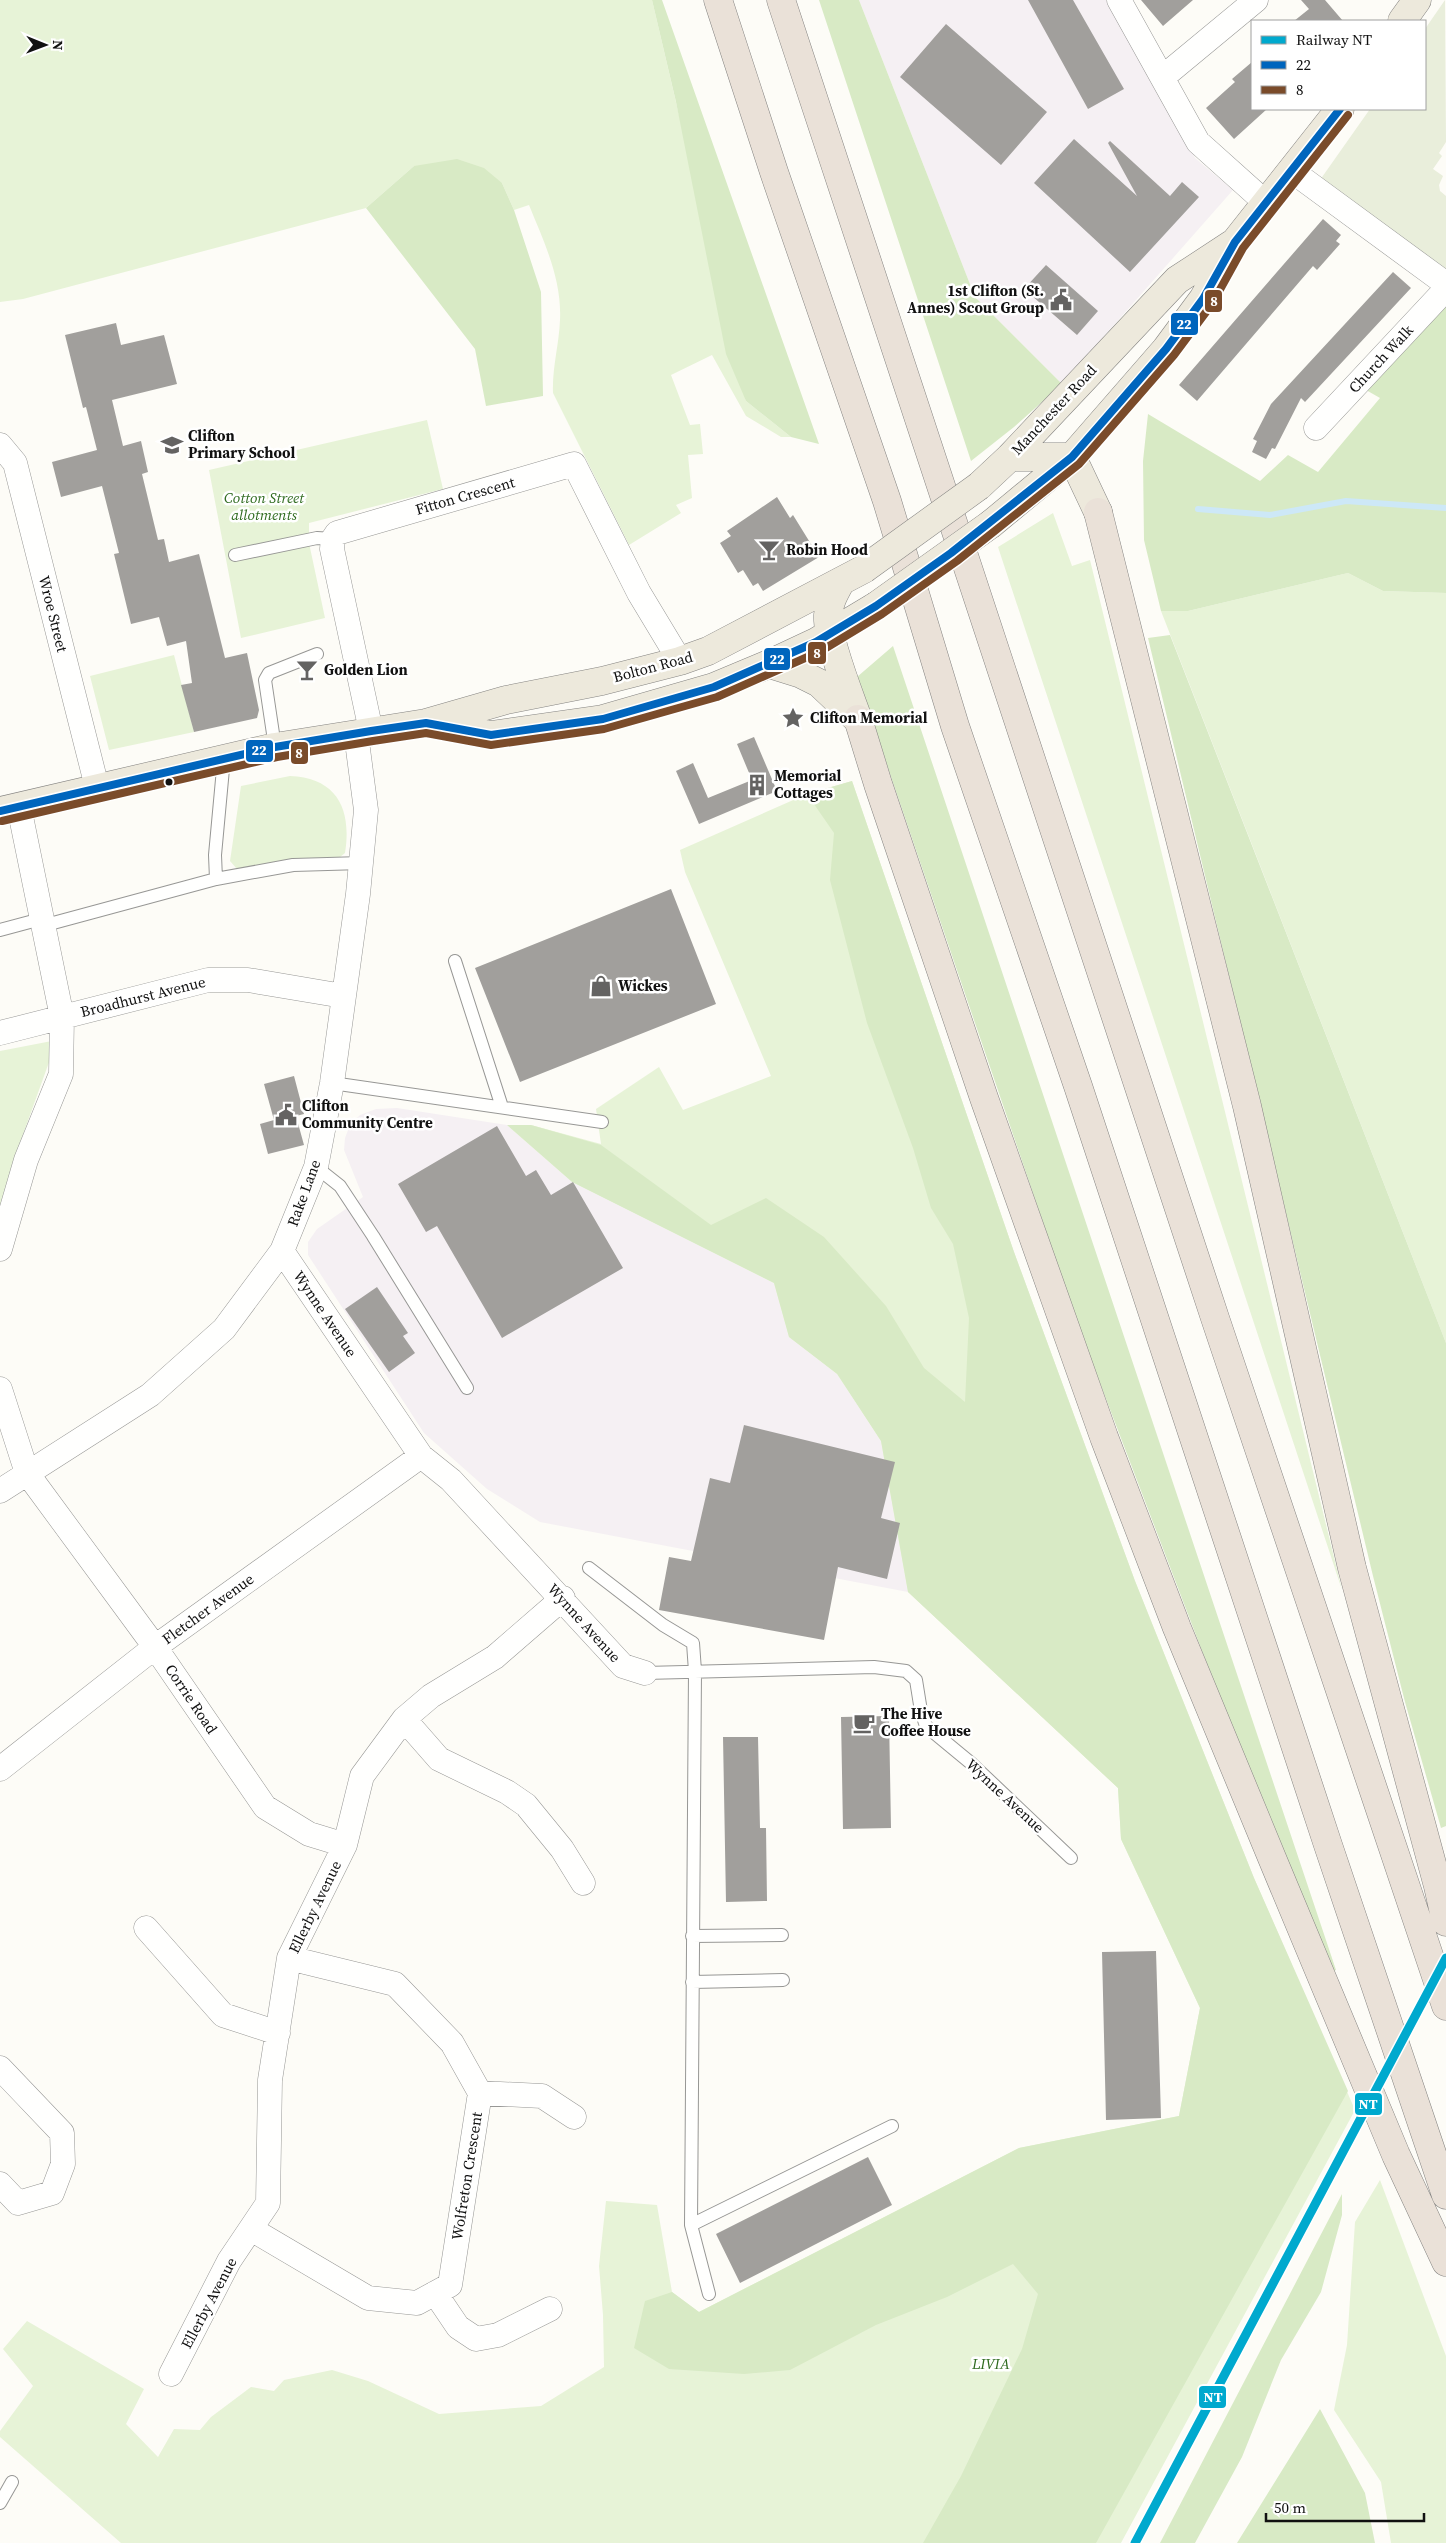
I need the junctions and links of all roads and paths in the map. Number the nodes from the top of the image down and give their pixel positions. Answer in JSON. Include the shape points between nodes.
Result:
{"nodes":[{"id":1,"x":718,"y":0,"type":"edge"},
{"id":2,"x":780,"y":0,"type":"edge"},
{"id":3,"x":1120,"y":0,"type":"edge"},
{"id":4,"x":1256,"y":0,"type":"edge"},
{"id":5,"x":1417,"y":0,"type":"edge"},
{"id":6,"x":1403,"y":20,"type":"edge"},
{"id":7,"x":1162,"y":77,"type":"junction"},
{"id":8,"x":1339,"y":110,"type":"edge"},
{"id":9,"x":1292,"y":171,"type":"junction"},
{"id":10,"x":1266,"y":202,"type":"junction"},
{"id":11,"x":1235,"y":242,"type":"junction"},
{"id":12,"x":1446,"y":284,"type":"edge"},
{"id":13,"x":1446,"y":289,"type":"edge"},
{"id":14,"x":1316,"y":428,"type":"dead end"},
{"id":15,"x":0,"y":445,"type":"edge"},
{"id":16,"x":1010,"y":457,"type":"junction"},
{"id":17,"x":1072,"y":457,"type":"junction"},
{"id":18,"x":1098,"y":512,"type":"joint"},
{"id":19,"x":333,"y":538,"type":"junction"},
{"id":20,"x":235,"y":555,"type":"dead end"},
{"id":21,"x":864,"y":569,"type":"joint"},
{"id":22,"x":840,"y":583,"type":"junction"},
{"id":23,"x":876,"y":606,"type":"joint"},
{"id":24,"x":831,"y":633,"type":"junction"},
{"id":25,"x":317,"y":654,"type":"dead end"},
{"id":26,"x":680,"y":661,"type":"junction"},
{"id":27,"x":769,"y":664,"type":"junction"},
{"id":28,"x":858,"y":719,"type":"junction"},
{"id":29,"x":426,"y":723,"type":"junction"},
{"id":30,"x":363,"y":733,"type":"junction"},
{"id":31,"x":276,"y":747,"type":"junction"},
{"id":32,"x":224,"y":758,"type":"junction"},
{"id":33,"x":97,"y":787,"type":"junction"},
{"id":34,"x":10,"y":809,"type":"edge"},
{"id":35,"x":362,"y":863,"type":"junction"},
{"id":36,"x":216,"y":879,"type":"junction"},
{"id":37,"x":41,"y":922,"type":"junction"},
{"id":38,"x":0,"y":930,"type":"edge"},
{"id":39,"x":455,"y":961,"type":"dead end"},
{"id":40,"x":342,"y":996,"type":"junction"},
{"id":41,"x":62,"y":1018,"type":"junction"},
{"id":42,"x":0,"y":1033,"type":"edge"},
{"id":43,"x":332,"y":1083,"type":"junction"},
{"id":44,"x":502,"y":1107,"type":"junction"},
{"id":45,"x":602,"y":1122,"type":"dead end"},
{"id":46,"x":316,"y":1167,"type":"junction"},
{"id":47,"x":0,"y":1249,"type":"edge"},
{"id":48,"x":282,"y":1251,"type":"junction"},
{"id":49,"x":467,"y":1388,"type":"dead end"},
{"id":50,"x":0,"y":1389,"type":"edge"},
{"id":51,"x":421,"y":1456,"type":"junction"},
{"id":52,"x":26,"y":1473,"type":"junction"},
{"id":53,"x":0,"y":1491,"type":"edge"},
{"id":54,"x":589,"y":1568,"type":"dead end"},
{"id":55,"x":563,"y":1598,"type":"junction"},
{"id":56,"x":155,"y":1647,"type":"junction"},
{"id":57,"x":696,"y":1671,"type":"junction"},
{"id":58,"x":645,"y":1673,"type":"joint"},
{"id":59,"x":404,"y":1719,"type":"junction"},
{"id":60,"x":0,"y":1769,"type":"edge"},
{"id":61,"x":345,"y":1845,"type":"junction"},
{"id":62,"x":1071,"y":1858,"type":"dead end"},
{"id":63,"x":582,"y":1883,"type":"dead end"},
{"id":64,"x":1446,"y":1922,"type":"edge"},
{"id":65,"x":146,"y":1928,"type":"dead end"},
{"id":66,"x":782,"y":1935,"type":"dead end"},
{"id":67,"x":692,"y":1936,"type":"junction"},
{"id":68,"x":289,"y":1958,"type":"junction"},
{"id":69,"x":783,"y":1980,"type":"dead end"},
{"id":70,"x":692,"y":1982,"type":"junction"},
{"id":71,"x":1446,"y":2006,"type":"edge"},
{"id":72,"x":278,"y":2033,"type":"junction"},
{"id":73,"x":0,"y":2068,"type":"edge"},
{"id":74,"x":480,"y":2093,"type":"junction"},
{"id":75,"x":574,"y":2117,"type":"dead end"},
{"id":76,"x":892,"y":2126,"type":"dead end"},
{"id":77,"x":0,"y":2184,"type":"edge"},
{"id":78,"x":1446,"y":2195,"type":"edge"},
{"id":79,"x":691,"y":2226,"type":"junction"},
{"id":80,"x":251,"y":2229,"type":"junction"},
{"id":81,"x":1446,"y":2262,"type":"edge"},
{"id":82,"x":435,"y":2293,"type":"junction"},
{"id":83,"x":709,"y":2294,"type":"dead end"},
{"id":84,"x":550,"y":2309,"type":"dead end"},
{"id":85,"x":172,"y":2374,"type":"dead end"},
{"id":86,"x":12,"y":2482,"type":"dead end"},
{"id":87,"x":0,"y":2503,"type":"edge"}],
"edges":[{"from":1,"to":78,"type":"highway","via":[[887,501],[955,726],[1078,1086]]},
{"from":2,"to":71,"type":"highway"},
{"from":3,"to":7,"type":"street"},
{"from":4,"to":7,"type":"street"},
{"from":5,"to":6,"type":"main road"},
{"from":7,"to":10,"type":"street","via":[[1198,142]]},
{"from":8,"to":9,"type":"main road","name":"Manchester Road"},
{"from":9,"to":10,"type":"main road","name":"Manchester Road"},
{"from":9,"to":12,"type":"street"},
{"from":10,"to":11,"type":"main road","name":"Manchester Road"},
{"from":11,"to":16,"type":"main road","name":"Manchester Road","via":[[1176,280]]},
{"from":11,"to":17,"type":"main road","name":"Manchester Road","via":[[1204,299]]},
{"from":13,"to":14,"type":"street","name":"Church Walk"},
{"from":15,"to":33,"type":"street","name":"Wroe Street","via":[[15,463]]},
{"from":16,"to":17,"type":"main road"},
{"from":16,"to":21,"type":"main road","name":"Manchester Road","bridge":true,"via":[[979,486]]},
{"from":17,"to":18,"type":"main road"},
{"from":17,"to":23,"type":"main road","name":"Manchester Road","bridge":true,"via":[[991,524]]},
{"from":18,"to":64,"type":"highway","via":[[1247,1106],[1352,1568]]},
{"from":19,"to":20,"type":"lane","via":[[316,538]]},
{"from":19,"to":26,"type":"street","name":"Fitton Crescent","via":[[337,533],[574,464],[639,593]]},
{"from":19,"to":30,"type":"street","via":[[332,549]]},
{"from":21,"to":22,"type":"main road","name":"Bolton Road"},
{"from":22,"to":24,"type":"main road","via":[[831,599],[827,617]]},
{"from":22,"to":26,"type":"main road","name":"Bolton Road","via":[[708,651]]},
{"from":23,"to":24,"type":"main road","name":"Bolton Road"},
{"from":24,"to":27,"type":"main road","name":"Bolton Road"},
{"from":24,"to":28,"type":"main road"},
{"from":25,"to":31,"type":"lane","via":[[269,672],[265,680]]},
{"from":26,"to":29,"type":"main road","name":"Bolton Road","via":[[506,700]]},
{"from":27,"to":28,"type":"main road","via":[[819,683]]},
{"from":27,"to":29,"type":"main road","name":"Bolton Road","via":[[714,687],[576,723],[491,735]]},
{"from":28,"to":81,"type":"highway","via":[[984,1098],[1104,1437],[1178,1628],[1396,2155]]},
{"from":29,"to":30,"type":"main road","name":"Bolton Road"},
{"from":30,"to":31,"type":"main road","name":"Bolton Road"},
{"from":30,"to":35,"type":"street","name":"Rake Lane","via":[[366,810]]},
{"from":31,"to":32,"type":"main road","name":"Bolton Road"},
{"from":32,"to":33,"type":"main road","name":"Bolton Road"},
{"from":32,"to":36,"type":"lane"},
{"from":33,"to":34,"type":"main road","name":"Bolton Road"},
{"from":34,"to":37,"type":"street","name":"Broadhurst Avenue"},
{"from":35,"to":36,"type":"lane","via":[[293,865]]},
{"from":35,"to":40,"type":"street","name":"Rake Lane"},
{"from":36,"to":37,"type":"lane"},
{"from":37,"to":38,"type":"lane"},
{"from":37,"to":41,"type":"street","name":"Broadhurst Avenue"},
{"from":39,"to":44,"type":"lane"},
{"from":40,"to":41,"type":"street","name":"Broadhurst Avenue","via":[[248,980],[208,980]]},
{"from":40,"to":43,"type":"street","name":"Rake Lane"},
{"from":41,"to":42,"type":"street","name":"Broadhurst Avenue"},
{"from":41,"to":47,"type":"street","name":"Broadhurst Avenue","via":[[61,1074],[26,1160]]},
{"from":43,"to":44,"type":"lane"},
{"from":43,"to":46,"type":"street","name":"Rake Lane"},
{"from":44,"to":45,"type":"lane"},
{"from":46,"to":48,"type":"street","name":"Rake Lane"},
{"from":46,"to":49,"type":"lane","via":[[340,1186]]},
{"from":48,"to":51,"type":"street","name":"Wynne Avenue"},
{"from":48,"to":52,"type":"street","name":"Rake Lane","via":[[224,1329],[150,1395]]},
{"from":50,"to":52,"type":"street"},
{"from":51,"to":55,"type":"street","name":"Wynne Avenue","via":[[451,1480]]},
{"from":51,"to":56,"type":"street","name":"Fletcher Avenue"},
{"from":52,"to":53,"type":"street","name":"Rake Lane"},
{"from":52,"to":56,"type":"street","name":"Corrie Road"},
{"from":54,"to":57,"type":"lane","via":[[663,1625],[693,1642]]},
{"from":55,"to":58,"type":"street","name":"Wynne Avenue","via":[[623,1666]]},
{"from":55,"to":59,"type":"street","name":"Ellerby Avenue","via":[[495,1657],[431,1696]]},
{"from":56,"to":60,"type":"street","name":"Fletcher Avenue"},
{"from":56,"to":61,"type":"street","name":"Corrie Road","via":[[265,1806],[309,1834]]},
{"from":57,"to":58,"type":"lane","name":"Wynne Avenue"},
{"from":57,"to":62,"type":"lane","name":"Wynne Avenue","via":[[874,1667],[906,1671],[916,1680],[920,1711],[926,1726],[972,1764]]},
{"from":57,"to":67,"type":"lane"},
{"from":59,"to":61,"type":"street","name":"Ellerby Avenue","via":[[362,1776]]},
{"from":59,"to":63,"type":"street","via":[[439,1759],[508,1792],[526,1805],[562,1850]]},
{"from":61,"to":68,"type":"street","name":"Ellerby Avenue"},
{"from":65,"to":72,"type":"street","via":[[222,2014]]},
{"from":66,"to":67,"type":"lane"},
{"from":67,"to":70,"type":"lane"},
{"from":68,"to":72,"type":"street","name":"Ellerby Avenue"},
{"from":68,"to":74,"type":"street","name":"Wolfreton Crescent","via":[[395,1984],[452,2043]]},
{"from":69,"to":70,"type":"lane"},
{"from":70,"to":79,"type":"lane"},
{"from":72,"to":80,"type":"street","name":"Ellerby Avenue","via":[[270,2080],[268,2203]]},
{"from":73,"to":77,"type":"street","via":[[62,2132],[64,2164],[52,2193],[18,2203]]},
{"from":74,"to":75,"type":"street","via":[[542,2096]]},
{"from":74,"to":82,"type":"street","name":"Wolfreton Crescent","via":[[450,2285]]},
{"from":76,"to":79,"type":"lane"},
{"from":79,"to":83,"type":"lane"},
{"from":80,"to":82,"type":"street","name":"Wolfreton Crescent","via":[[368,2298],[417,2304]]},
{"from":80,"to":85,"type":"street","name":"Ellerby Avenue","via":[[229,2261]]},
{"from":82,"to":84,"type":"street","via":[[458,2327],[476,2339],[498,2335]]},
{"from":86,"to":87,"type":"lane"}]}
